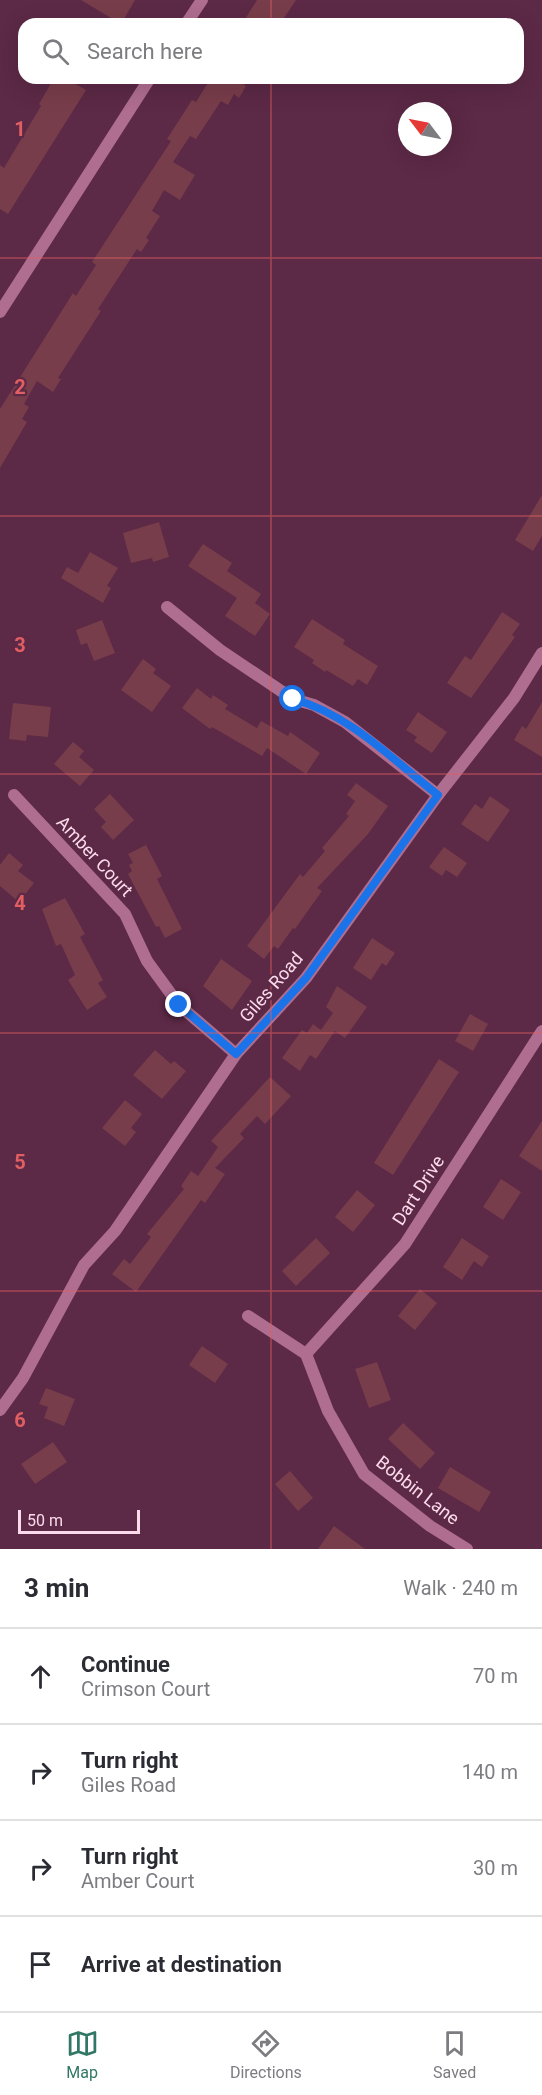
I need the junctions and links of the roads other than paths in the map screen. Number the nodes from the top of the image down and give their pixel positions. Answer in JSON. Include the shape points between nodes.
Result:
{"nodes":[{"id":1,"x":202,"y":0,"type":"edge"},
{"id":2,"x":190,"y":18,"type":"edge"},
{"id":3,"x":146,"y":84,"type":"edge"},
{"id":4,"x":0,"y":312,"type":"edge"},
{"id":5,"x":167,"y":607,"type":"dead end"},
{"id":6,"x":542,"y":653,"type":"edge"},
{"id":7,"x":14,"y":795,"type":"dead end"},
{"id":8,"x":438,"y":795,"type":"junction"},
{"id":9,"x":542,"y":1031,"type":"edge"},
{"id":10,"x":236,"y":1054,"type":"junction"},
{"id":11,"x":248,"y":1316,"type":"dead end"},
{"id":12,"x":306,"y":1354,"type":"junction"},
{"id":13,"x":0,"y":1410,"type":"edge"},
{"id":14,"x":467,"y":1549,"type":"edge"}],
"edges":[{"from":1,"to":2,"type":"street"},
{"from":3,"to":4,"type":"street"},
{"from":5,"to":8,"type":"street","via":[[220,650],[293,699],[314,705],[345,722]]},
{"from":6,"to":8,"type":"street","name":"Giles Road","via":[[514,698]]},
{"from":7,"to":10,"type":"street","name":"Amber Court","via":[[125,914],[147,961],[179,1005]]},
{"from":8,"to":10,"type":"street","name":"Giles Road","via":[[306,978]]},
{"from":9,"to":12,"type":"street","name":"Dart Drive","via":[[405,1244]]},
{"from":10,"to":13,"type":"street","name":"Giles Road","via":[[116,1231],[84,1266],[23,1378]]},
{"from":11,"to":12,"type":"street"},
{"from":12,"to":14,"type":"street","name":"Bobbin Lane","via":[[328,1411],[364,1474],[430,1526]]}]}
